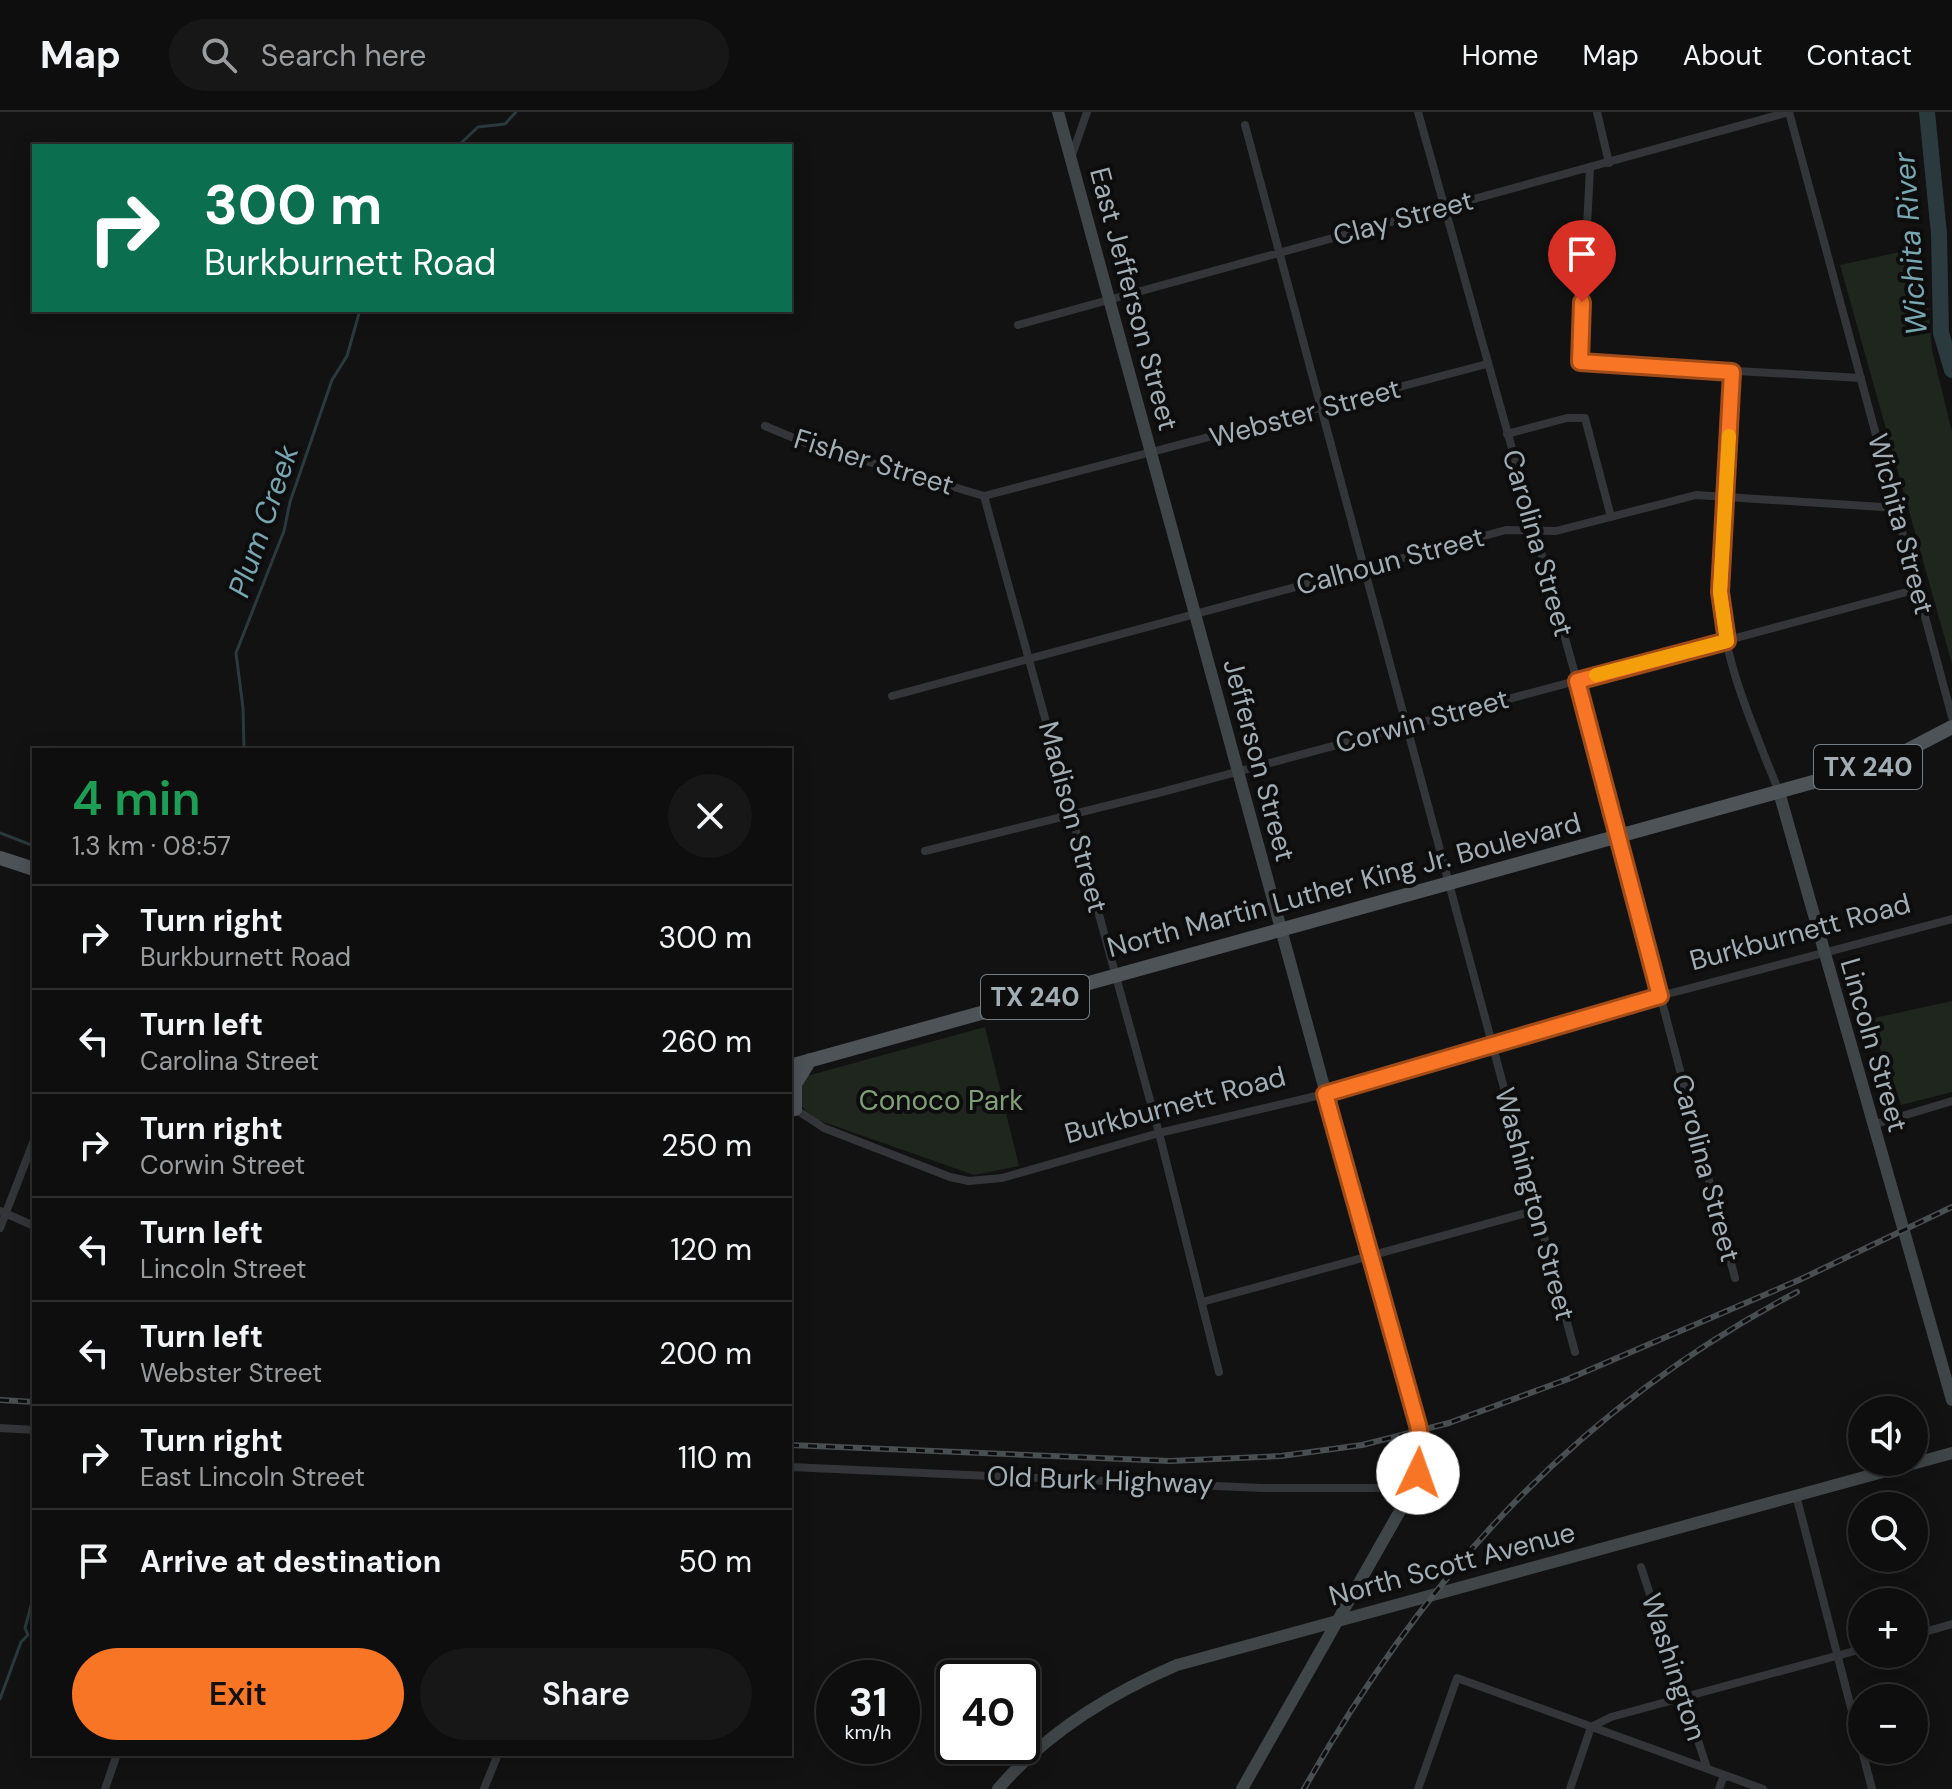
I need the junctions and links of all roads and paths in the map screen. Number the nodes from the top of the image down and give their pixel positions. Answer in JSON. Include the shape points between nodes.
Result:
{"nodes":[{"id":1,"x":1058,"y":112,"type":"edge"},
{"id":2,"x":1087,"y":112,"type":"edge"},
{"id":3,"x":1418,"y":112,"type":"edge"},
{"id":4,"x":1597,"y":112,"type":"edge"},
{"id":5,"x":1789,"y":112,"type":"edge"},
{"id":6,"x":1245,"y":125,"type":"dead end"},
{"id":7,"x":1071,"y":159,"type":"junction"},
{"id":8,"x":1609,"y":163,"type":"junction"},
{"id":9,"x":1590,"y":168,"type":"junction"},
{"id":10,"x":1444,"y":207,"type":"junction"},
{"id":11,"x":1278,"y":251,"type":"junction"},
{"id":12,"x":1109,"y":299,"type":"junction"},
{"id":13,"x":1018,"y":325,"type":"dead end"},
{"id":14,"x":1487,"y":364,"type":"junction"},
{"id":15,"x":1732,"y":372,"type":"junction"},
{"id":16,"x":1861,"y":378,"type":"junction"},
{"id":17,"x":1321,"y":408,"type":"junction"},
{"id":18,"x":765,"y":426,"type":"dead end"},
{"id":19,"x":1507,"y":434,"type":"junction"},
{"id":20,"x":1150,"y":453,"type":"junction"},
{"id":21,"x":984,"y":496,"type":"junction"},
{"id":22,"x":1726,"y":496,"type":"junction"},
{"id":23,"x":1897,"y":508,"type":"junction"},
{"id":24,"x":1611,"y":517,"type":"junction"},
{"id":25,"x":1534,"y":529,"type":"junction"},
{"id":26,"x":1363,"y":567,"type":"junction"},
{"id":27,"x":1918,"y":589,"type":"junction"},
{"id":28,"x":1194,"y":613,"type":"junction"},
{"id":29,"x":1727,"y":641,"type":"junction"},
{"id":30,"x":1030,"y":658,"type":"junction"},
{"id":31,"x":1577,"y":681,"type":"junction"},
{"id":32,"x":892,"y":696,"type":"dead end"},
{"id":33,"x":1952,"y":717,"type":"edge"},
{"id":34,"x":1407,"y":726,"type":"junction"},
{"id":35,"x":1952,"y":727,"type":"edge"},
{"id":36,"x":1237,"y":771,"type":"junction"},
{"id":37,"x":1779,"y":792,"type":"junction"},
{"id":38,"x":1073,"y":816,"type":"junction"},
{"id":39,"x":1619,"y":838,"type":"junction"},
{"id":40,"x":925,"y":851,"type":"dead end"},
{"id":41,"x":0,"y":858,"type":"edge"},
{"id":42,"x":32,"y":868,"type":"edge"},
{"id":43,"x":1450,"y":882,"type":"junction"},
{"id":44,"x":1952,"y":919,"type":"edge"},
{"id":45,"x":1280,"y":929,"type":"junction"},
{"id":46,"x":1822,"y":953,"type":"junction"},
{"id":47,"x":1115,"y":974,"type":"junction"},
{"id":48,"x":1660,"y":996,"type":"junction"},
{"id":49,"x":1493,"y":1047,"type":"junction"},
{"id":50,"x":810,"y":1060,"type":"junction"},
{"id":51,"x":792,"y":1065,"type":"edge"},
{"id":52,"x":1325,"y":1094,"type":"junction"},
{"id":53,"x":1952,"y":1101,"type":"edge"},
{"id":54,"x":793,"y":1107,"type":"edge"},
{"id":55,"x":1872,"y":1125,"type":"junction"},
{"id":56,"x":1159,"y":1133,"type":"junction"},
{"id":57,"x":32,"y":1145,"type":"edge"},
{"id":58,"x":1537,"y":1210,"type":"junction"},
{"id":59,"x":3,"y":1212,"type":"edge"},
{"id":60,"x":32,"y":1225,"type":"edge"},
{"id":61,"x":0,"y":1228,"type":"edge"},
{"id":62,"x":1370,"y":1256,"type":"junction"},
{"id":63,"x":1735,"y":1278,"type":"dead end"},
{"id":64,"x":1202,"y":1302,"type":"junction"},
{"id":65,"x":1575,"y":1352,"type":"dead end"},
{"id":66,"x":1219,"y":1372,"type":"dead end"},
{"id":67,"x":1952,"y":1400,"type":"edge"},
{"id":68,"x":0,"y":1428,"type":"edge"},
{"id":69,"x":32,"y":1430,"type":"edge"},
{"id":70,"x":1952,"y":1453,"type":"edge"},
{"id":71,"x":792,"y":1467,"type":"edge"},
{"id":72,"x":1409,"y":1495,"type":"junction"},
{"id":73,"x":1796,"y":1495,"type":"junction"},
{"id":74,"x":1641,"y":1567,"type":"dead end"},
{"id":75,"x":1952,"y":1624,"type":"edge"},
{"id":76,"x":1928,"y":1631,"type":"edge"},
{"id":77,"x":1848,"y":1653,"type":"edge"},
{"id":78,"x":1838,"y":1656,"type":"junction"},
{"id":79,"x":1684,"y":1697,"type":"junction"},
{"id":80,"x":1591,"y":1727,"type":"junction"},
{"id":81,"x":116,"y":1756,"type":"edge"},
{"id":82,"x":497,"y":1756,"type":"edge"},
{"id":83,"x":1707,"y":1768,"type":"junction"},
{"id":84,"x":1724,"y":1775,"type":"junction"},
{"id":85,"x":105,"y":1789,"type":"edge"},
{"id":86,"x":484,"y":1789,"type":"edge"},
{"id":87,"x":998,"y":1789,"type":"edge"},
{"id":88,"x":1242,"y":1789,"type":"edge"},
{"id":89,"x":1418,"y":1789,"type":"edge"},
{"id":90,"x":1570,"y":1789,"type":"edge"},
{"id":91,"x":1719,"y":1789,"type":"edge"},
{"id":92,"x":1763,"y":1789,"type":"edge"},
{"id":93,"x":1872,"y":1789,"type":"edge"}],
"edges":[{"from":1,"to":7,"type":"street"},
{"from":2,"to":7,"type":"street","name":"East Jefferson Street"},
{"from":3,"to":10,"type":"street","name":"Carolina Street"},
{"from":4,"to":8,"type":"street"},
{"from":5,"to":8,"type":"street","name":"Clay Street"},
{"from":5,"to":16,"type":"street","name":"Wichita Street"},
{"from":6,"to":11,"type":"street","name":"Washington Street"},
{"from":7,"to":12,"type":"street","name":"East Jefferson Street"},
{"from":8,"to":9,"type":"street","name":"Clay Street"},
{"from":9,"to":10,"type":"street","name":"Clay Street"},
{"from":9,"to":15,"type":"street","via":[[1580,362]]},
{"from":10,"to":11,"type":"street","name":"Clay Street"},
{"from":10,"to":14,"type":"street","name":"Carolina Street"},
{"from":11,"to":12,"type":"street","name":"Clay Street"},
{"from":11,"to":17,"type":"street","name":"Washington Street"},
{"from":12,"to":13,"type":"street","name":"Clay Street"},
{"from":12,"to":20,"type":"street","name":"East Jefferson Street"},
{"from":14,"to":17,"type":"street","name":"Webster Street"},
{"from":14,"to":19,"type":"street","name":"Carolina Street"},
{"from":15,"to":16,"type":"street"},
{"from":15,"to":22,"type":"street","name":"Lincoln Street"},
{"from":16,"to":23,"type":"street","name":"Wichita Street"},
{"from":17,"to":20,"type":"street","name":"Webster Street"},
{"from":17,"to":26,"type":"street","name":"Washington Street"},
{"from":18,"to":21,"type":"street","name":"Fisher Street","via":[[808,444]]},
{"from":19,"to":24,"type":"street","via":[[1585,418]]},
{"from":19,"to":25,"type":"street","name":"Carolina Street"},
{"from":20,"to":21,"type":"street","name":"Webster Street"},
{"from":20,"to":28,"type":"street","name":"Jefferson Street"},
{"from":21,"to":30,"type":"street","name":"Madison Street"},
{"from":22,"to":23,"type":"street","name":"Calhoun Street"},
{"from":22,"to":24,"type":"street","name":"Calhoun Street","via":[[1677,498]]},
{"from":22,"to":29,"type":"street","name":"Lincoln Street","via":[[1720,592]]},
{"from":23,"to":27,"type":"street","name":"Wichita Street"},
{"from":24,"to":25,"type":"street","name":"Calhoun Street","via":[[1556,531]]},
{"from":25,"to":26,"type":"street","name":"Calhoun Street","via":[[1506,530]]},
{"from":25,"to":31,"type":"street","name":"Carolina Street"},
{"from":26,"to":28,"type":"street","name":"Calhoun Street"},
{"from":26,"to":34,"type":"street","name":"Washington Street"},
{"from":27,"to":29,"type":"street","name":"Corwin Street"},
{"from":27,"to":33,"type":"street","name":"Wichita Street"},
{"from":28,"to":30,"type":"street","name":"Calhoun Street"},
{"from":28,"to":36,"type":"street","name":"Jefferson Street"},
{"from":29,"to":31,"type":"street","name":"Corwin Street"},
{"from":29,"to":37,"type":"street","name":"Lincoln Street"},
{"from":30,"to":32,"type":"street","name":"Calhoun Street"},
{"from":30,"to":38,"type":"street","name":"Madison Street"},
{"from":31,"to":34,"type":"street","name":"Corwin Street"},
{"from":31,"to":39,"type":"street","name":"Carolina Street"},
{"from":34,"to":36,"type":"street","name":"Corwin Street"},
{"from":34,"to":43,"type":"street","name":"Washington Street"},
{"from":35,"to":37,"type":"main road","name":"North Martin Luther King Jr. Boulevard","number":"TX 240","via":[[1885,762]]},
{"from":36,"to":38,"type":"street","name":"Corwin Street"},
{"from":36,"to":45,"type":"street","name":"Jefferson Street"},
{"from":37,"to":39,"type":"main road","name":"North Martin Luther King Jr. Boulevard","number":"TX 240"},
{"from":37,"to":46,"type":"street","name":"Lincoln Street"},
{"from":38,"to":40,"type":"street","name":"Corwin Street"},
{"from":38,"to":47,"type":"street","name":"Madison Street"},
{"from":39,"to":43,"type":"main road","name":"North Martin Luther King Jr. Boulevard","number":"TX 240"},
{"from":39,"to":48,"type":"street","name":"Carolina Street"},
{"from":41,"to":42,"type":"main road"},
{"from":43,"to":45,"type":"main road","name":"North Martin Luther King Jr. Boulevard","number":"TX 240"},
{"from":43,"to":49,"type":"street","name":"Washington Street"},
{"from":44,"to":46,"type":"street","name":"Burkburnett Road"},
{"from":45,"to":47,"type":"main road","name":"North Martin Luther King Jr. Boulevard","number":"TX 240"},
{"from":45,"to":52,"type":"street","name":"Jefferson Street"},
{"from":46,"to":48,"type":"street","name":"Burkburnett Road"},
{"from":46,"to":55,"type":"street","name":"Lincoln Street"},
{"from":47,"to":50,"type":"main road","name":"North Martin Luther King Jr. Boulevard","number":"TX 240"},
{"from":47,"to":56,"type":"street","name":"Madison Street"},
{"from":48,"to":49,"type":"street","name":"Burkburnett Road"},
{"from":48,"to":63,"type":"street","name":"Carolina Street"},
{"from":49,"to":52,"type":"street","name":"Burkburnett Road"},
{"from":49,"to":58,"type":"street","name":"Washington Street"},
{"from":50,"to":51,"type":"main road","name":"North Martin Luther King Jr. Boulevard","number":"TX 240"},
{"from":50,"to":54,"type":"main road","via":[[795,1084]]},
{"from":52,"to":56,"type":"street","name":"Burkburnett Road"},
{"from":52,"to":62,"type":"street","name":"Jefferson Street"},
{"from":53,"to":55,"type":"street"},
{"from":54,"to":56,"type":"street","name":"Burkburnett Road","via":[[824,1128],[969,1181],[1002,1178]]},
{"from":55,"to":67,"type":"street","name":"Lincoln Street"},
{"from":56,"to":64,"type":"street","name":"Madison Street"},
{"from":57,"to":59,"type":"street"},
{"from":58,"to":62,"type":"street"},
{"from":58,"to":65,"type":"street","name":"Washington Street"},
{"from":59,"to":60,"type":"street"},
{"from":59,"to":61,"type":"street"},
{"from":62,"to":64,"type":"street"},
{"from":62,"to":72,"type":"street","name":"Jefferson Street","via":[[1421,1442]]},
{"from":64,"to":66,"type":"street","name":"Madison Street"},
{"from":68,"to":69,"type":"street"},
{"from":70,"to":73,"type":"street","name":"North Scott Avenue"},
{"from":71,"to":72,"type":"street","name":"Old Burk Highway","via":[[1262,1488],[1385,1488]]},
{"from":72,"to":88,"type":"street","name":"Jefferson Street"},
{"from":73,"to":78,"type":"street"},
{"from":73,"to":87,"type":"street","name":"North Scott Avenue","via":[[1209,1654],[1136,1682],[1071,1723]]},
{"from":74,"to":79,"type":"street","name":"Washington"},
{"from":75,"to":76,"type":"street"},
{"from":77,"to":78,"type":"street"},
{"from":78,"to":79,"type":"street"},
{"from":78,"to":93,"type":"street"},
{"from":79,"to":80,"type":"street"},
{"from":79,"to":83,"type":"street","name":"Washington"},
{"from":80,"to":83,"type":"street"},
{"from":80,"to":89,"type":"street","via":[[1457,1678]]},
{"from":80,"to":90,"type":"street"},
{"from":81,"to":85,"type":"street"},
{"from":82,"to":86,"type":"street"},
{"from":83,"to":84,"type":"street"},
{"from":84,"to":91,"type":"street"},
{"from":84,"to":92,"type":"street"}]}
